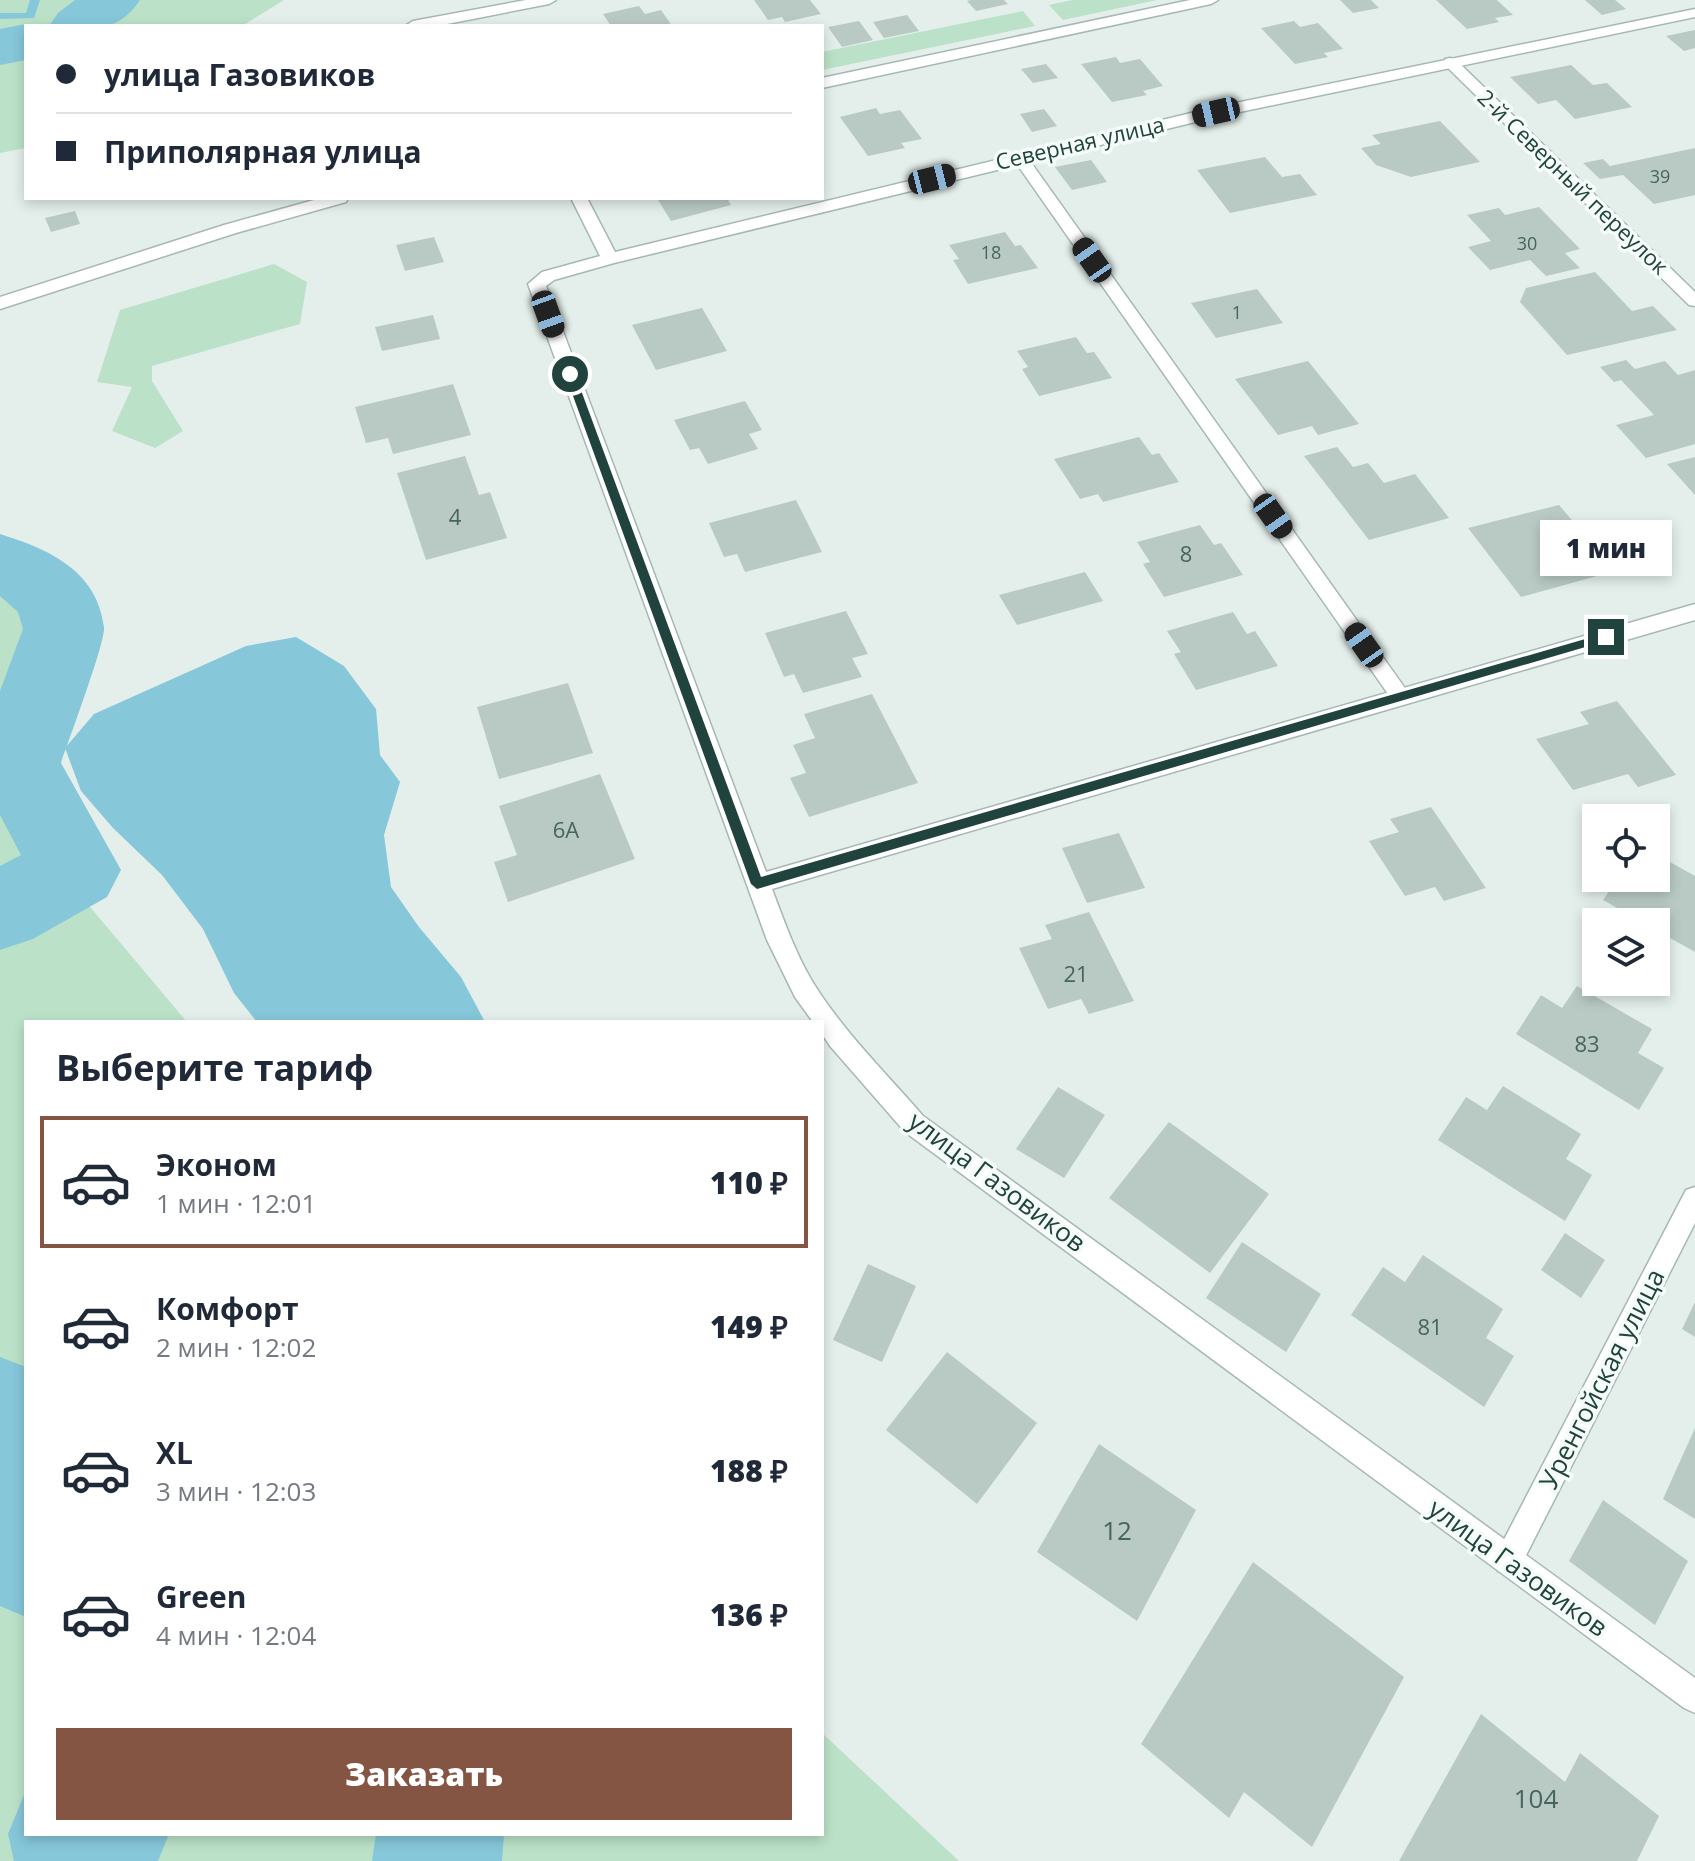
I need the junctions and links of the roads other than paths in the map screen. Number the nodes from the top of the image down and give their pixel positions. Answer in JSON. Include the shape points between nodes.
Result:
{"nodes":[{"id":1,"x":549,"y":0,"type":"edge"},
{"id":2,"x":1211,"y":0,"type":"edge"},
{"id":3,"x":1695,"y":13,"type":"edge"},
{"id":4,"x":423,"y":24,"type":"edge"},
{"id":5,"x":1450,"y":62,"type":"junction"},
{"id":6,"x":824,"y":83,"type":"edge"},
{"id":7,"x":1020,"y":157,"type":"junction"},
{"id":8,"x":333,"y":200,"type":"edge"},
{"id":9,"x":580,"y":200,"type":"edge"},
{"id":10,"x":610,"y":259,"type":"junction"},
{"id":11,"x":1695,"y":301,"type":"edge"},
{"id":12,"x":0,"y":303,"type":"edge"},
{"id":13,"x":1695,"y":612,"type":"edge"},
{"id":14,"x":1400,"y":696,"type":"junction"},
{"id":15,"x":757,"y":884,"type":"junction"},
{"id":16,"x":1695,"y":1198,"type":"edge"},
{"id":17,"x":1508,"y":1561,"type":"junction"},
{"id":18,"x":1695,"y":1697,"type":"edge"}],
"edges":[{"from":1,"to":4,"type":"street"},
{"from":2,"to":6,"type":"street"},
{"from":3,"to":5,"type":"street","name":"Северная улица"},
{"from":5,"to":7,"type":"street","name":"Северная улица"},
{"from":5,"to":11,"type":"lane","name":"2-й Северный переулок"},
{"from":7,"to":10,"type":"street","name":"Северная улица"},
{"from":7,"to":14,"type":"lane"},
{"from":8,"to":12,"type":"street"},
{"from":9,"to":10,"type":"street"},
{"from":10,"to":15,"type":"street","name":"улица Газовиков","via":[[548,276],[537,284]]},
{"from":13,"to":14,"type":"street"},
{"from":14,"to":15,"type":"street"},
{"from":15,"to":17,"type":"street","name":"улица Газовиков","via":[[804,989],[914,1124]]},
{"from":16,"to":17,"type":"lane","name":"Уренгойская улица"},
{"from":17,"to":18,"type":"street","name":"улица Газовиков"}]}
